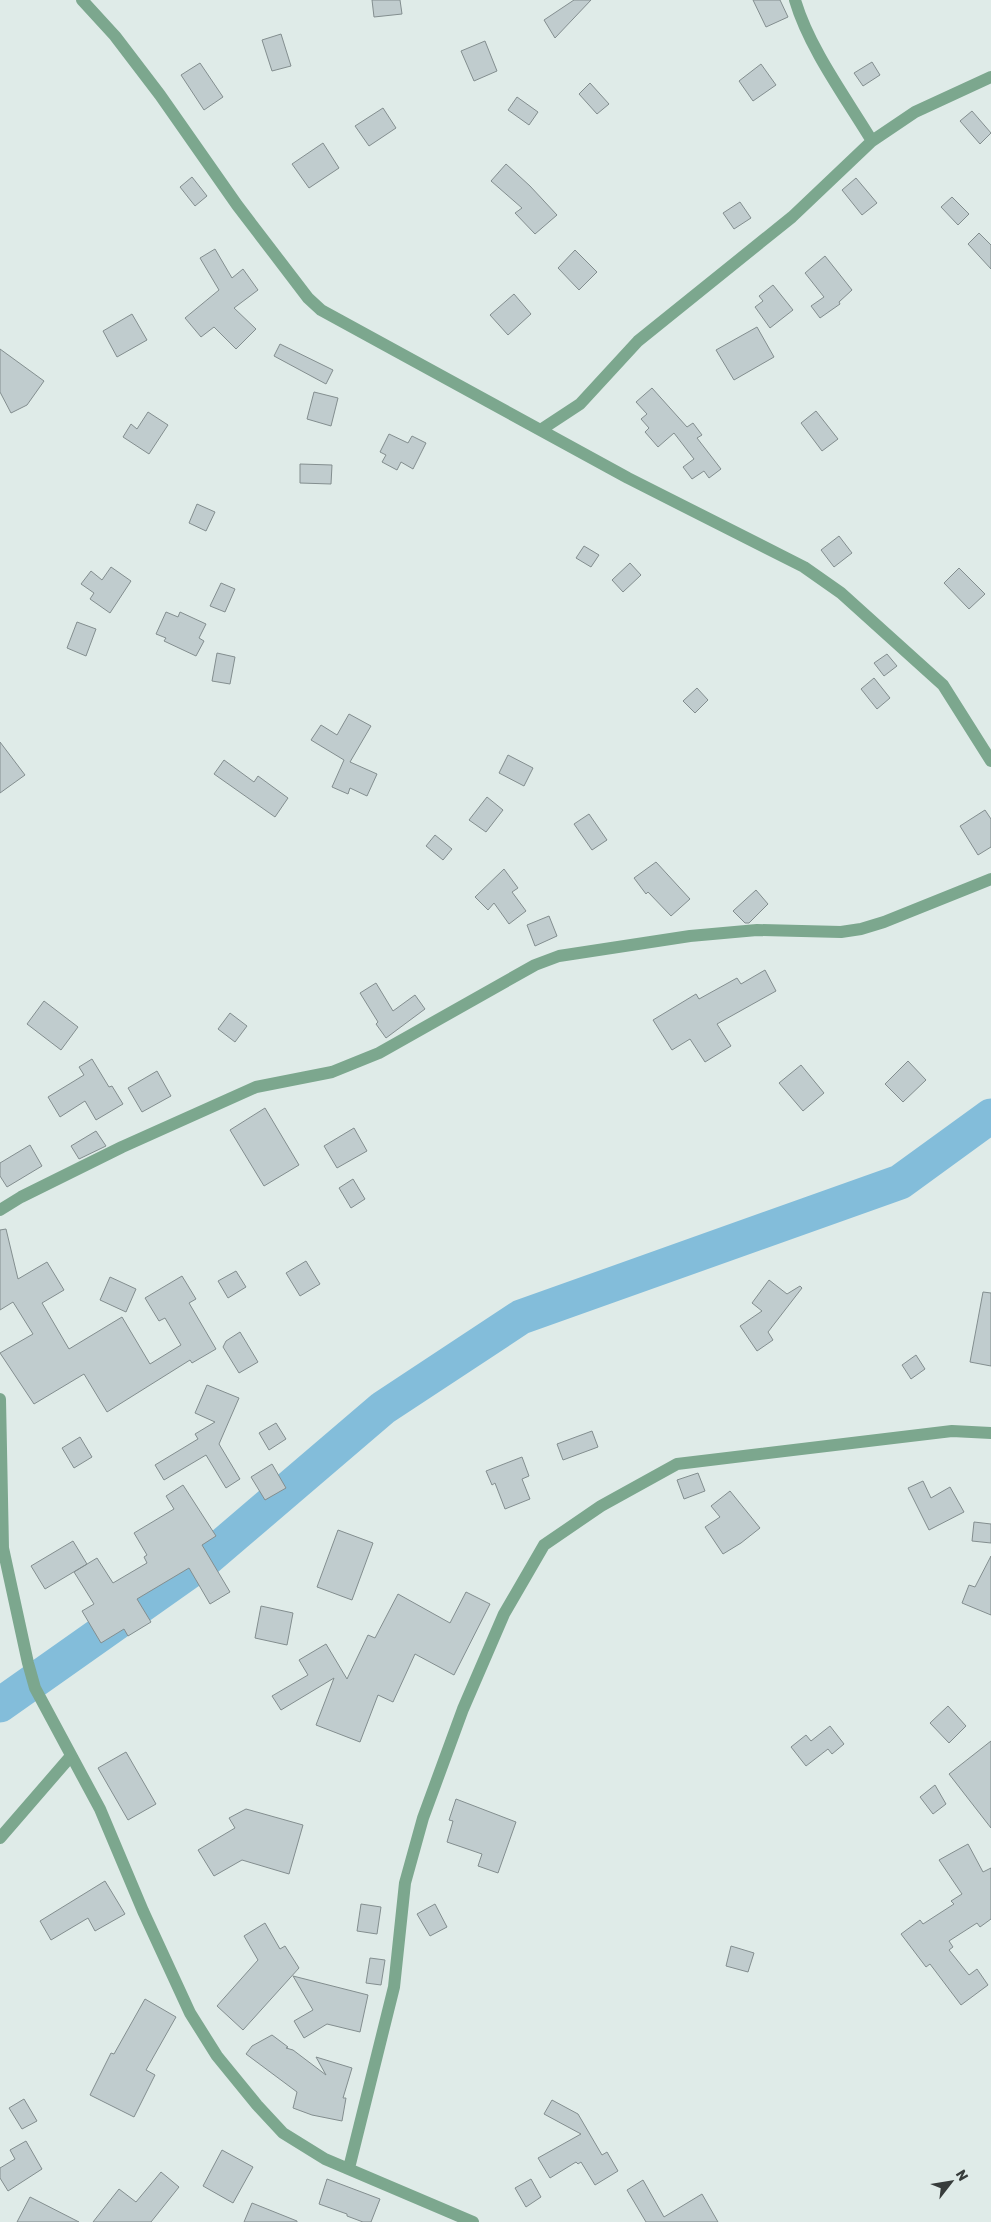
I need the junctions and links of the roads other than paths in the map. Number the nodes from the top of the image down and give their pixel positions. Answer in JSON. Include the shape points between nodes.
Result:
{"nodes":[{"id":1,"x":82,"y":0,"type":"edge"},
{"id":2,"x":795,"y":0,"type":"edge"},
{"id":3,"x":991,"y":77,"type":"edge"},
{"id":4,"x":872,"y":141,"type":"junction"},
{"id":5,"x":542,"y":429,"type":"junction"},
{"id":6,"x":991,"y":761,"type":"edge"},
{"id":7,"x":991,"y":879,"type":"edge"},
{"id":8,"x":0,"y":1210,"type":"edge"},
{"id":9,"x":0,"y":1399,"type":"edge"},
{"id":10,"x":991,"y":1433,"type":"edge"},
{"id":11,"x":70,"y":1756,"type":"junction"},
{"id":12,"x":0,"y":1838,"type":"edge"},
{"id":13,"x":349,"y":2168,"type":"junction"},
{"id":14,"x":474,"y":2222,"type":"edge"}],
"edges":[{"from":1,"to":5,"type":"street","via":[[155,88],[237,206],[308,298],[321,310]]},
{"from":2,"to":4,"type":"street","via":[[810,38]]},
{"from":3,"to":4,"type":"street","via":[[915,112]]},
{"from":4,"to":5,"type":"street","via":[[792,217],[638,341],[580,404]]},
{"from":5,"to":6,"type":"street","via":[[628,478],[804,567],[834,588],[943,685]]},
{"from":7,"to":8,"type":"street","via":[[861,929],[841,932],[757,930],[690,936],[559,956],[535,965],[372,1056],[332,1072],[256,1088],[122,1147]]},
{"from":9,"to":11,"type":"street","via":[[3,1548],[35,1688]]},
{"from":10,"to":13,"type":"street","via":[[952,1431],[677,1464],[601,1506],[544,1545],[504,1614],[463,1709],[424,1818],[405,1883],[394,1987]]},
{"from":11,"to":12,"type":"street"},
{"from":11,"to":13,"type":"street","via":[[100,1809],[190,2012],[217,2056],[283,2133],[325,2159]]},
{"from":13,"to":14,"type":"street"}]}
